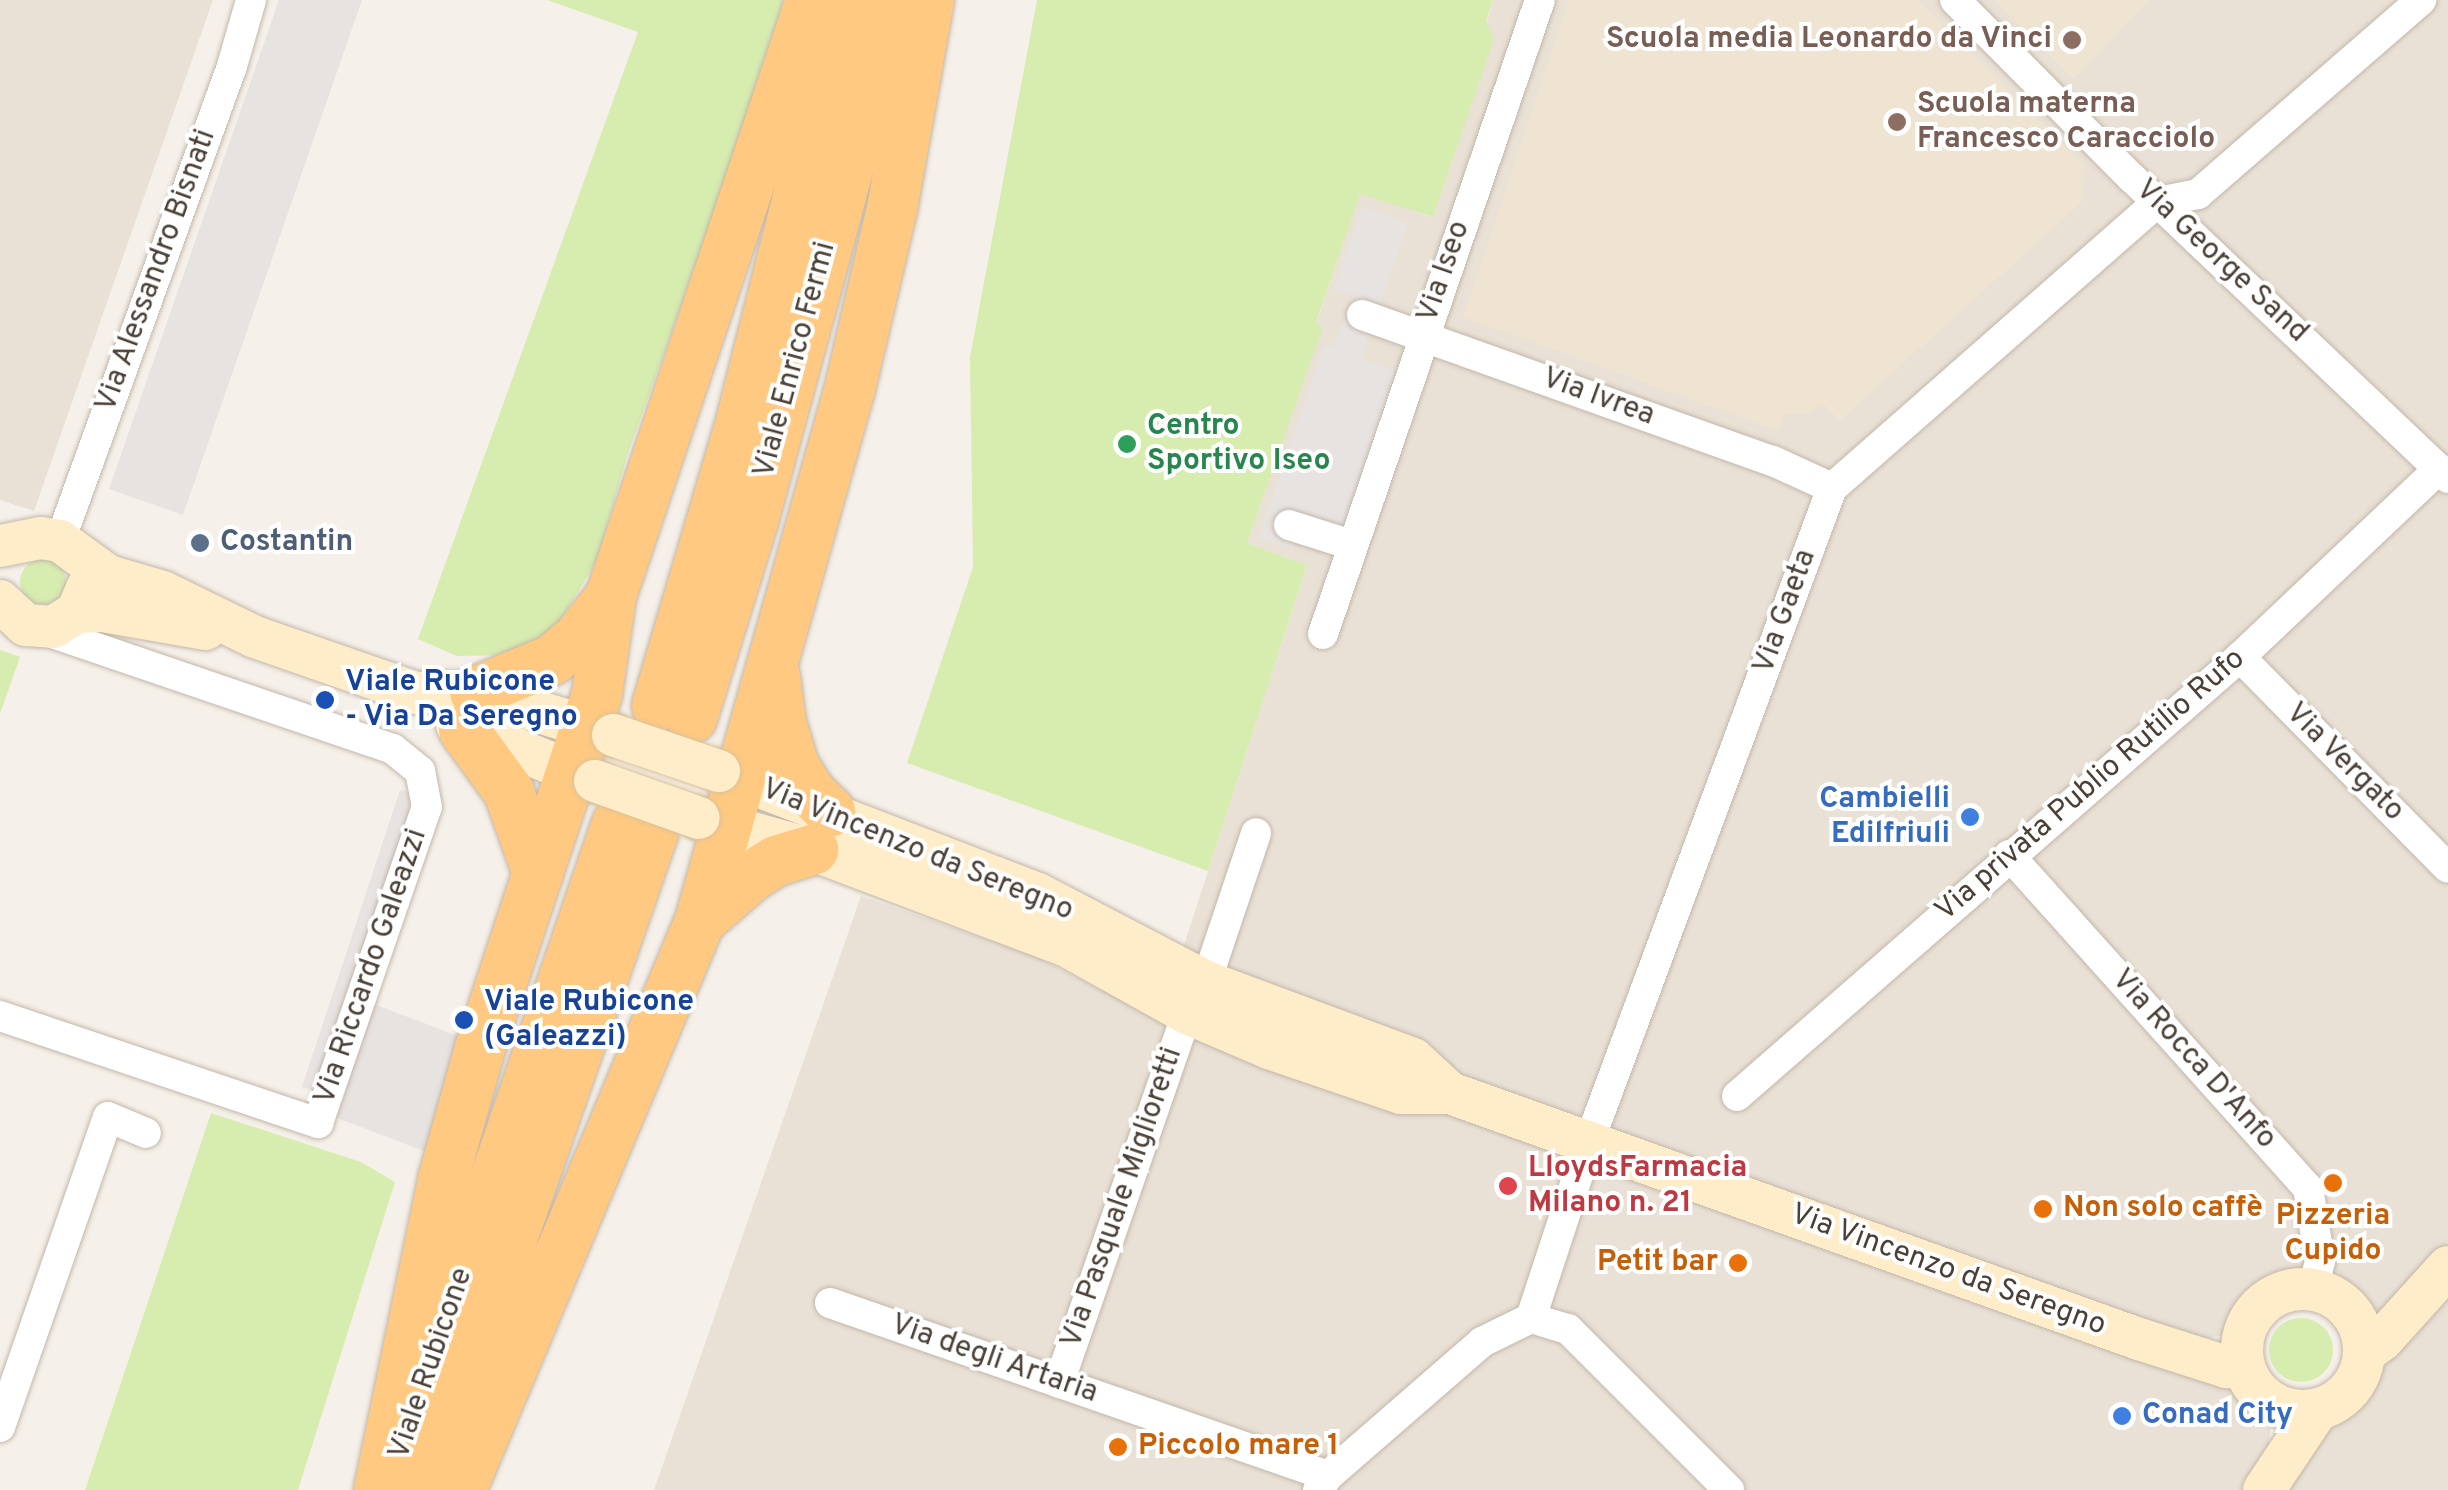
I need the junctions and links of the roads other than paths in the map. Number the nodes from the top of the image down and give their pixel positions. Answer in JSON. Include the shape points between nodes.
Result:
{"nodes":[{"id":1,"x":251,"y":0,"type":"edge"},
{"id":2,"x":811,"y":0,"type":"edge"},
{"id":3,"x":848,"y":0,"type":"edge"},
{"id":4,"x":894,"y":0,"type":"edge"},
{"id":5,"x":930,"y":0,"type":"edge"},
{"id":6,"x":1540,"y":0,"type":"edge"},
{"id":7,"x":1954,"y":0,"type":"edge"},
{"id":8,"x":2421,"y":0,"type":"edge"},
{"id":9,"x":2158,"y":202,"type":"junction"},
{"id":10,"x":1362,"y":316,"type":"dead end"},
{"id":11,"x":1423,"y":336,"type":"junction"},
{"id":12,"x":2444,"y":474,"type":"edge"},
{"id":13,"x":1832,"y":488,"type":"junction"},
{"id":14,"x":1288,"y":525,"type":"dead end"},
{"id":15,"x":1352,"y":545,"type":"junction"},
{"id":16,"x":23,"y":576,"type":"edge"},
{"id":17,"x":611,"y":596,"type":"junction"},
{"id":18,"x":1323,"y":634,"type":"dead end"},
{"id":19,"x":255,"y":638,"type":"junction"},
{"id":20,"x":2240,"y":657,"type":"junction"},
{"id":21,"x":774,"y":669,"type":"junction"},
{"id":22,"x":470,"y":711,"type":"junction"},
{"id":23,"x":586,"y":726,"type":"junction"},
{"id":24,"x":730,"y":775,"type":"junction"},
{"id":25,"x":583,"y":777,"type":"junction"},
{"id":26,"x":713,"y":822,"type":"junction"},
{"id":27,"x":635,"y":829,"type":"dead end"},
{"id":28,"x":822,"y":830,"type":"junction"},
{"id":29,"x":1256,"y":833,"type":"dead end"},
{"id":30,"x":2009,"y":854,"type":"junction"},
{"id":31,"x":2448,"y":868,"type":"edge"},
{"id":32,"x":538,"y":874,"type":"junction"},
{"id":33,"x":700,"y":921,"type":"junction"},
{"id":34,"x":1196,"y":997,"type":"junction"},
{"id":35,"x":0,"y":1016,"type":"edge"},
{"id":36,"x":1736,"y":1096,"type":"dead end"},
{"id":37,"x":146,"y":1133,"type":"dead end"},
{"id":38,"x":1589,"y":1142,"type":"junction"},
{"id":39,"x":493,"y":1244,"type":"junction"},
{"id":40,"x":2438,"y":1279,"type":"edge"},
{"id":41,"x":2327,"y":1296,"type":"junction"},
{"id":42,"x":830,"y":1303,"type":"dead end"},
{"id":43,"x":1531,"y":1318,"type":"junction"},
{"id":44,"x":2244,"y":1352,"type":"junction"},
{"id":45,"x":2364,"y":1352,"type":"junction"},
{"id":46,"x":1060,"y":1383,"type":"junction"},
{"id":47,"x":2272,"y":1404,"type":"junction"},
{"id":48,"x":2318,"y":1409,"type":"junction"},
{"id":49,"x":0,"y":1427,"type":"edge"},
{"id":50,"x":1323,"y":1483,"type":"edge"},
{"id":51,"x":2266,"y":1488,"type":"edge"},
{"id":52,"x":379,"y":1490,"type":"edge"},
{"id":53,"x":388,"y":1490,"type":"edge"},
{"id":54,"x":425,"y":1490,"type":"edge"},
{"id":55,"x":461,"y":1490,"type":"edge"},
{"id":56,"x":1729,"y":1490,"type":"edge"}],
"edges":[{"from":1,"to":16,"type":"street","name":"Via Alessandro Bisnati","via":[[232,66]]},
{"from":2,"to":17,"type":"highway"},
{"from":3,"to":4,"type":"highway","name":"Viale Enrico Fermi","via":[[675,712],[753,520]]},
{"from":5,"to":21,"type":"highway","via":[[892,209]]},
{"from":6,"to":11,"type":"street","name":"Via Iseo"},
{"from":7,"to":9,"type":"street","name":"Via George Sand"},
{"from":8,"to":9,"type":"street","via":[[2198,194]]},
{"from":9,"to":12,"type":"street","name":"Via George Sand"},
{"from":9,"to":13,"type":"street","name":"Via Gaeta"},
{"from":10,"to":11,"type":"street","name":"Via Ivrea"},
{"from":11,"to":13,"type":"street","name":"Via Ivrea"},
{"from":11,"to":15,"type":"street","name":"Via Iseo"},
{"from":12,"to":20,"type":"street","name":"Via privata Publio Rutilio Rufo"},
{"from":13,"to":38,"type":"street","name":"Via Gaeta"},
{"from":14,"to":15,"type":"street"},
{"from":15,"to":18,"type":"street","name":"Via Iseo"},
{"from":16,"to":19,"type":"main road","name":"Via Vincenzo da Seregno","via":[[108,576],[163,592]]},
{"from":16,"to":19,"type":"main road","name":"Via Vincenzo da Seregno","via":[[88,586],[77,612]]},
{"from":16,"to":35,"type":"street","name":"Via Riccardo Galeazzi","via":[[392,748],[420,771],[427,808],[318,1123]]},
{"from":17,"to":22,"type":"highway","via":[[552,660]]},
{"from":17,"to":23,"type":"highway"},
{"from":19,"to":22,"type":"main road","name":"Via Vincenzo da Seregno"},
{"from":20,"to":30,"type":"street","name":"Via privata Publio Rutilio Rufo"},
{"from":20,"to":31,"type":"street","name":"Via Vergato"},
{"from":21,"to":24,"type":"highway"},
{"from":21,"to":28,"type":"highway","via":[[781,723]]},
{"from":22,"to":23,"type":"main road","name":"Via Vincenzo da Seregno"},
{"from":22,"to":25,"type":"main road","name":"Via Vincenzo da Seregno"},
{"from":22,"to":32,"type":"highway"},
{"from":23,"to":24,"type":"main road","name":"Via Vincenzo da Seregno","bridge":true},
{"from":23,"to":25,"type":"highway"},
{"from":24,"to":26,"type":"highway"},
{"from":24,"to":28,"type":"main road","name":"Via Vincenzo da Seregno"},
{"from":25,"to":26,"type":"main road","name":"Via Vincenzo da Seregno","bridge":true},
{"from":25,"to":32,"type":"highway"},
{"from":26,"to":28,"type":"main road","name":"Via Vincenzo da Seregno"},
{"from":26,"to":33,"type":"highway"},
{"from":27,"to":39,"type":"highway"},
{"from":28,"to":33,"type":"highway"},
{"from":28,"to":34,"type":"main road","name":"Via Vincenzo da Seregno","via":[[1065,945]]},
{"from":29,"to":34,"type":"street"},
{"from":30,"to":36,"type":"street","name":"Via privata Publio Rutilio Rufo"},
{"from":30,"to":41,"type":"street","name":"Via Rocca D'Anfo","via":[[2308,1188]]},
{"from":32,"to":52,"type":"highway","via":[[444,1180]]},
{"from":33,"to":55,"type":"highway"},
{"from":34,"to":38,"type":"main road","name":"Via Vincenzo da Seregno","via":[[1269,1048],[1401,1094],[1450,1093]]},
{"from":34,"to":46,"type":"street","name":"Via Pasquale Miglioretti"},
{"from":37,"to":49,"type":"street","via":[[108,1117]]},
{"from":38,"to":43,"type":"street","name":"Via Gaeta"},
{"from":38,"to":44,"type":"main road","name":"Via Vincenzo da Seregno","via":[[2226,1367]]},
{"from":39,"to":53,"type":"highway","name":"Viale Rubicone"},
{"from":39,"to":54,"type":"highway","name":"Viale Rubicone"},
{"from":40,"to":41,"type":"main road","via":[[2357,1306]]},
{"from":40,"to":45,"type":"main road"},
{"from":41,"to":44,"type":"main road","via":[[2294,1290],[2262,1304]]},
{"from":41,"to":45,"type":"main road","via":[[2361,1334]]},
{"from":42,"to":46,"type":"street","name":"Via degli Artaria"},
{"from":43,"to":50,"type":"street","via":[[1482,1342]]},
{"from":43,"to":56,"type":"street","via":[[1568,1329]]},
{"from":44,"to":47,"type":"main road","via":[[2255,1388]]},
{"from":45,"to":48,"type":"main road","via":[[2350,1388]]},
{"from":46,"to":50,"type":"street","name":"Via degli Artaria"},
{"from":47,"to":48,"type":"main road"},
{"from":47,"to":51,"type":"main road"},
{"from":48,"to":51,"type":"main road"}]}
